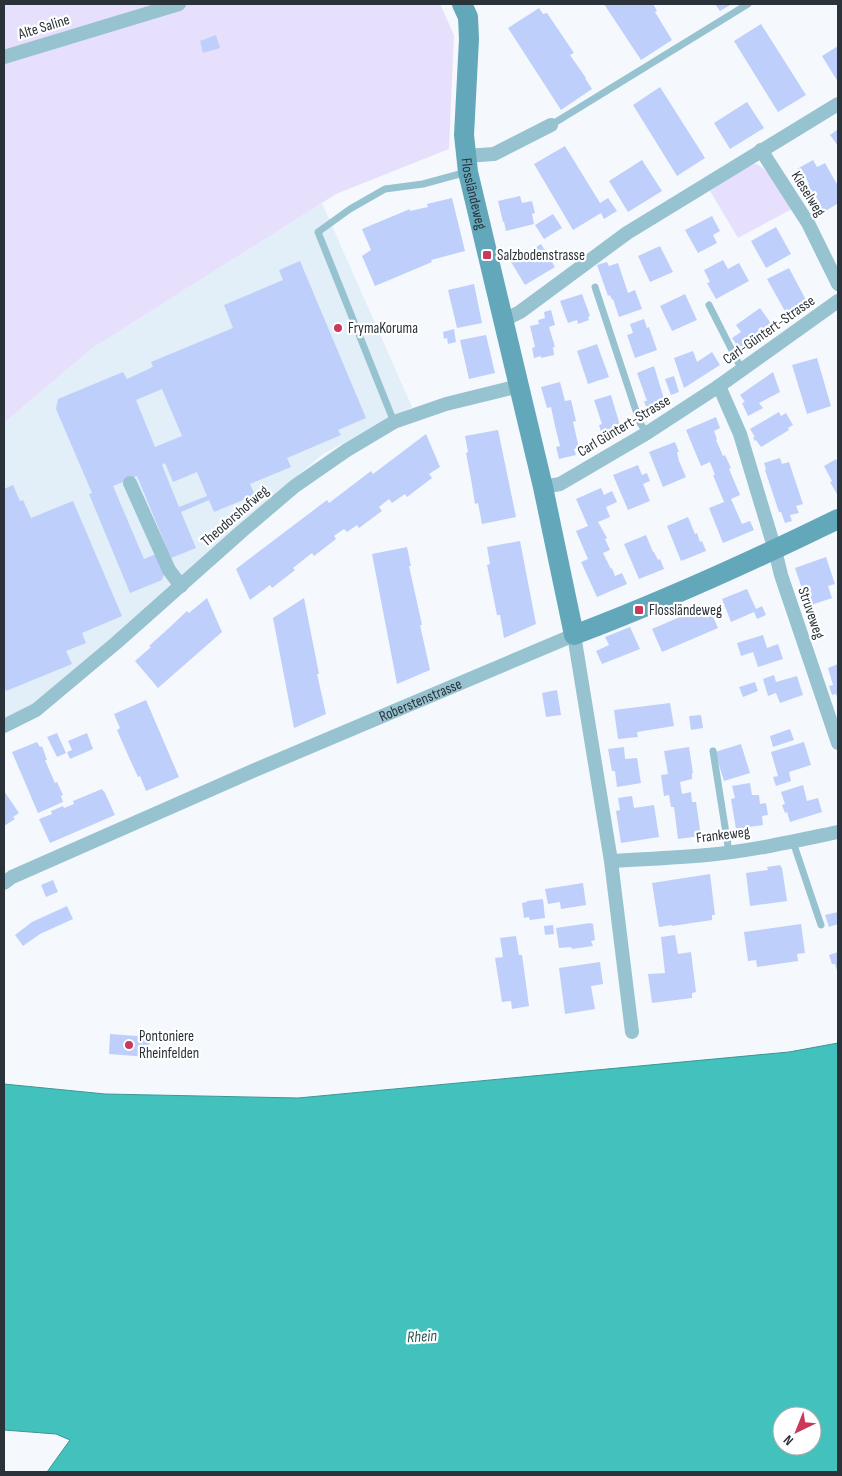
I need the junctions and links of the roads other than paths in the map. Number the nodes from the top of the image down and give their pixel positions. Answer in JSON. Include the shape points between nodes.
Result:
{"nodes":[{"id":1,"x":179,"y":4,"type":"edge"},
{"id":2,"x":462,"y":4,"type":"edge"},
{"id":3,"x":748,"y":4,"type":"edge"},
{"id":4,"x":4,"y":56,"type":"edge"},
{"id":5,"x":838,"y":104,"type":"edge"},
{"id":6,"x":551,"y":125,"type":"joint"},
{"id":7,"x":761,"y":150,"type":"junction"},
{"id":8,"x":467,"y":164,"type":"junction"},
{"id":9,"x":838,"y":284,"type":"edge"},
{"id":10,"x":595,"y":287,"type":"dead end"},
{"id":11,"x":838,"y":301,"type":"edge"},
{"id":12,"x":709,"y":305,"type":"dead end"},
{"id":13,"x":504,"y":320,"type":"junction"},
{"id":14,"x":742,"y":370,"type":"junction"},
{"id":15,"x":520,"y":386,"type":"junction"},
{"id":16,"x":719,"y":386,"type":"junction"},
{"id":17,"x":394,"y":422,"type":"junction"},
{"id":18,"x":647,"y":433,"type":"junction"},
{"id":19,"x":130,"y":483,"type":"dead end"},
{"id":20,"x":543,"y":487,"type":"junction"},
{"id":21,"x":838,"y":519,"type":"edge"},
{"id":22,"x":776,"y":550,"type":"junction"},
{"id":23,"x":181,"y":586,"type":"junction"},
{"id":24,"x":574,"y":635,"type":"junction"},
{"id":25,"x":4,"y":726,"type":"edge"},
{"id":26,"x":838,"y":743,"type":"edge"},
{"id":27,"x":713,"y":751,"type":"dead end"},
{"id":28,"x":838,"y":832,"type":"edge"},
{"id":29,"x":793,"y":842,"type":"junction"},
{"id":30,"x":729,"y":852,"type":"junction"},
{"id":31,"x":611,"y":861,"type":"junction"},
{"id":32,"x":4,"y":883,"type":"edge"},
{"id":33,"x":821,"y":925,"type":"dead end"},
{"id":34,"x":632,"y":1032,"type":"dead end"}],
"edges":[{"from":1,"to":4,"type":"street","name":"Alte Saline"},
{"from":2,"to":8,"type":"street","name":"Flossländeweg","via":[[468,17],[464,135]]},
{"from":3,"to":6,"type":"lane"},
{"from":5,"to":7,"type":"street"},
{"from":6,"to":8,"type":"street"},
{"from":7,"to":9,"type":"street","name":"Kieselweg","via":[[808,223]]},
{"from":7,"to":13,"type":"street","via":[[627,233],[520,312]]},
{"from":8,"to":13,"type":"street","name":"Flossländeweg"},
{"from":8,"to":17,"type":"lane","via":[[423,184],[385,189],[318,232]]},
{"from":10,"to":18,"type":"lane","via":[[640,423]]},
{"from":11,"to":14,"type":"street","name":"Carl-Güntert-Strasse"},
{"from":12,"to":14,"type":"lane"},
{"from":13,"to":15,"type":"street","name":"Flossländeweg"},
{"from":14,"to":16,"type":"street","name":"Carl-Güntert-Strasse"},
{"from":15,"to":17,"type":"street","name":"Theodorshofweg","via":[[446,404]]},
{"from":15,"to":20,"type":"street","name":"Flossländeweg"},
{"from":16,"to":18,"type":"street","name":"Carl Güntert-Strasse"},
{"from":16,"to":22,"type":"street","name":"Struveweg","via":[[740,434]]},
{"from":17,"to":23,"type":"street","name":"Theodorshofweg","via":[[295,486]]},
{"from":18,"to":20,"type":"street","name":"Carl Güntert-Strasse","via":[[560,484]]},
{"from":19,"to":23,"type":"street","via":[[169,570]]},
{"from":20,"to":24,"type":"street","name":"Flossländeweg"},
{"from":21,"to":22,"type":"street","name":"Roberstenstrasse"},
{"from":22,"to":24,"type":"street","name":"Roberstenstrasse"},
{"from":22,"to":26,"type":"street","name":"Struveweg","via":[[781,575]]},
{"from":23,"to":25,"type":"street","name":"Theodorshofweg","via":[[36,710]]},
{"from":24,"to":31,"type":"street","name":"Flossländeweg"},
{"from":24,"to":32,"type":"street","name":"Roberstenstrasse","via":[[246,774]]},
{"from":27,"to":30,"type":"lane"},
{"from":28,"to":29,"type":"street","name":"Frankeweg"},
{"from":29,"to":30,"type":"street","name":"Frankeweg"},
{"from":29,"to":33,"type":"lane"},
{"from":30,"to":31,"type":"street","name":"Frankeweg"},
{"from":31,"to":34,"type":"street","name":"Flossländeweg"}]}
